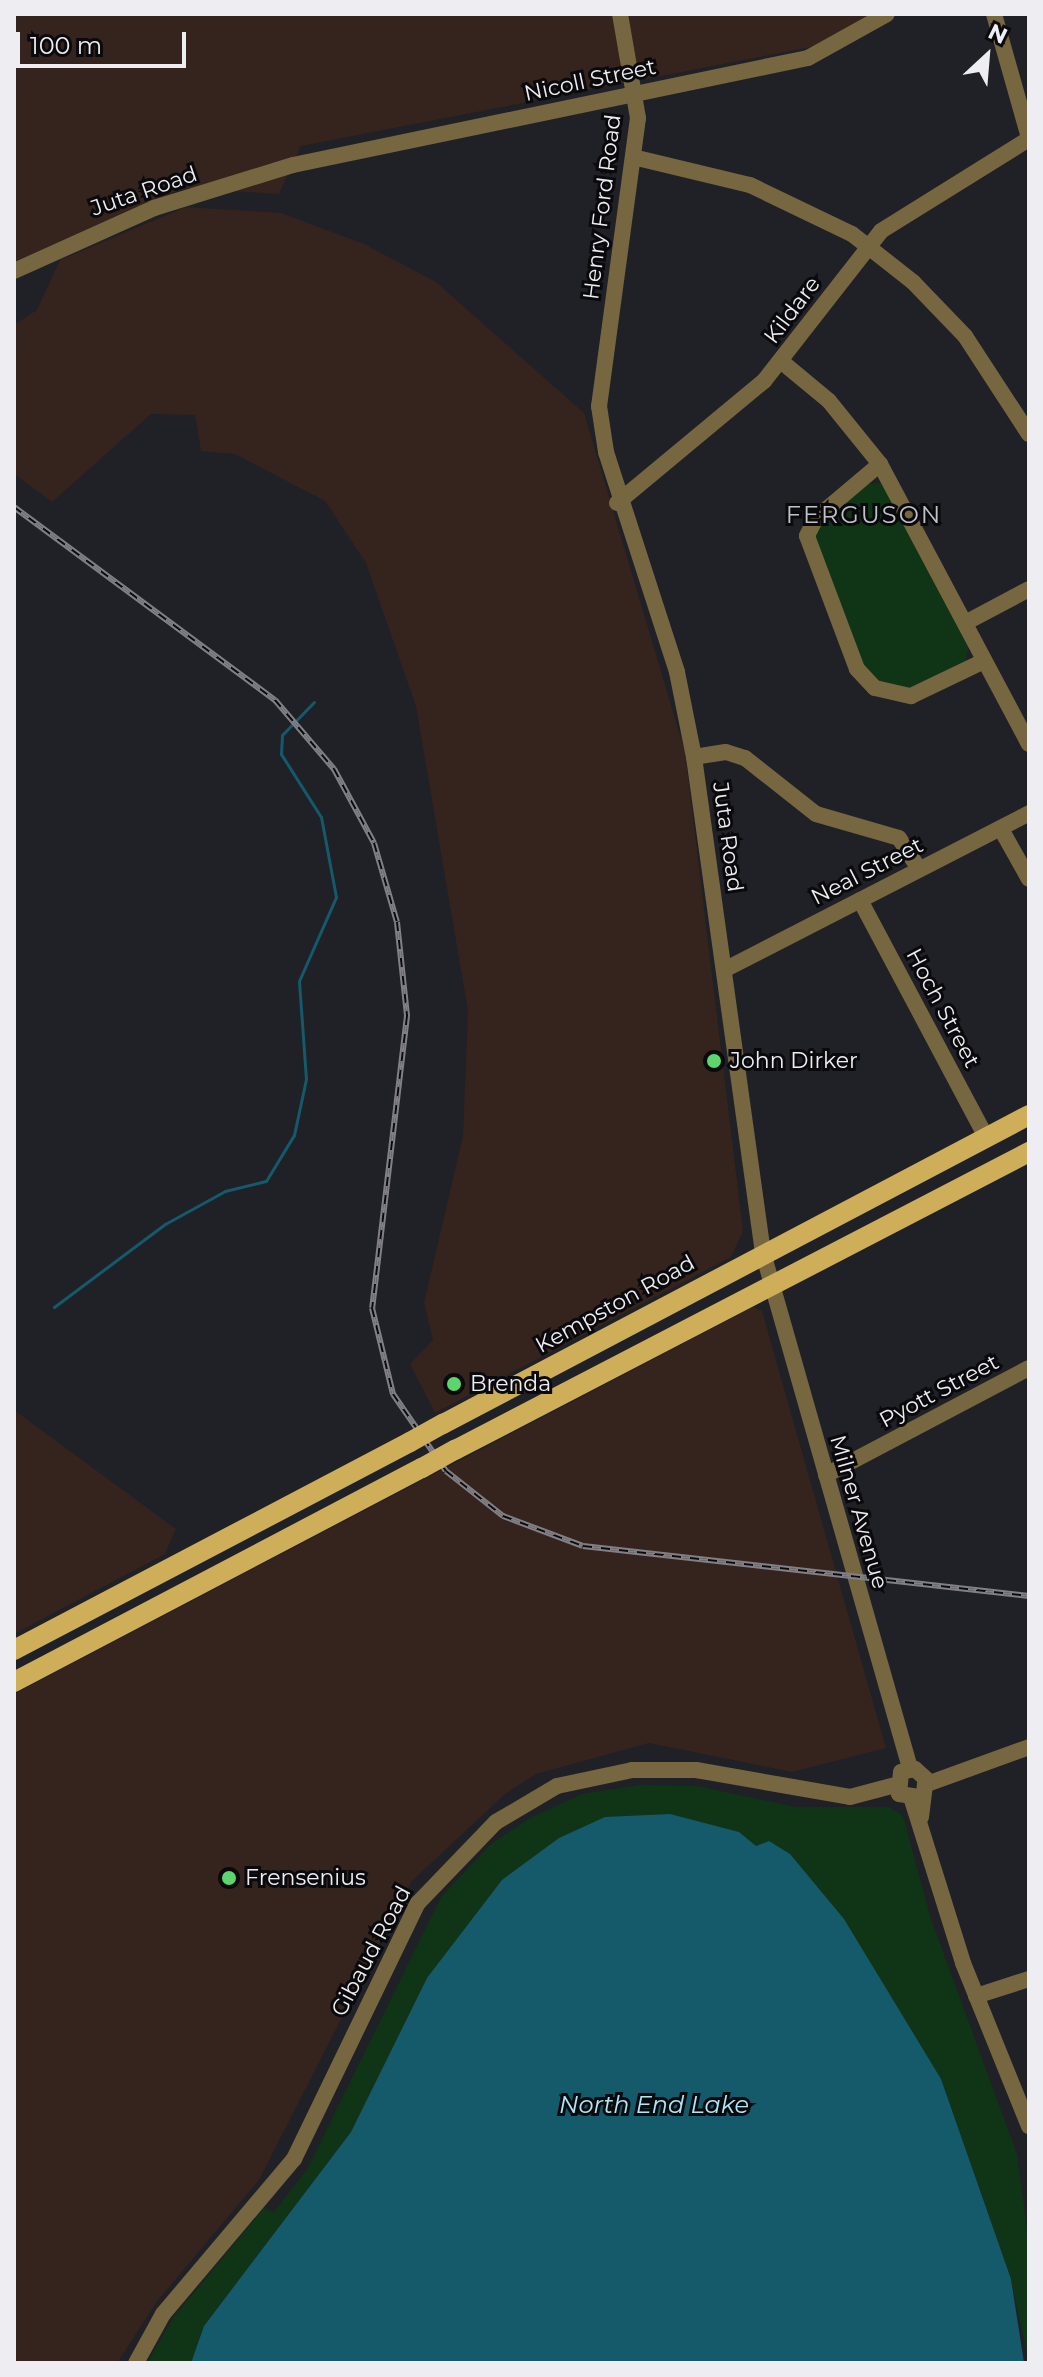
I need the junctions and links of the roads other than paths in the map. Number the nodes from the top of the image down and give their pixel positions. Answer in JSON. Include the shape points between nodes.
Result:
{"nodes":[{"id":1,"x":620,"y":14,"type":"edge"},
{"id":2,"x":887,"y":14,"type":"edge"},
{"id":3,"x":994,"y":14,"type":"edge"},
{"id":4,"x":636,"y":93,"type":"junction"},
{"id":5,"x":1029,"y":138,"type":"edge"},
{"id":6,"x":1007,"y":154,"type":"junction"},
{"id":7,"x":1029,"y":155,"type":"edge"},
{"id":8,"x":633,"y":157,"type":"junction"},
{"id":9,"x":293,"y":165,"type":"joint"},
{"id":10,"x":867,"y":245,"type":"junction"},
{"id":11,"x":14,"y":271,"type":"edge"},
{"id":12,"x":782,"y":362,"type":"junction"},
{"id":13,"x":599,"y":406,"type":"joint"},
{"id":14,"x":1029,"y":434,"type":"edge"},
{"id":15,"x":880,"y":464,"type":"junction"},
{"id":16,"x":617,"y":503,"type":"junction"},
{"id":17,"x":1029,"y":589,"type":"edge"},
{"id":18,"x":965,"y":623,"type":"junction"},
{"id":19,"x":984,"y":661,"type":"junction"},
{"id":20,"x":1029,"y":744,"type":"edge"},
{"id":21,"x":694,"y":757,"type":"junction"},
{"id":22,"x":1029,"y":813,"type":"edge"},
{"id":23,"x":1001,"y":829,"type":"junction"},
{"id":24,"x":919,"y":869,"type":"junction"},
{"id":25,"x":1029,"y":879,"type":"edge"},
{"id":26,"x":860,"y":900,"type":"junction"},
{"id":27,"x":726,"y":969,"type":"junction"},
{"id":28,"x":1029,"y":1115,"type":"edge"},
{"id":29,"x":986,"y":1137,"type":"junction"},
{"id":30,"x":1029,"y":1152,"type":"edge"},
{"id":31,"x":763,"y":1253,"type":"junction"},
{"id":32,"x":771,"y":1284,"type":"junction"},
{"id":33,"x":1029,"y":1368,"type":"edge"},
{"id":34,"x":826,"y":1475,"type":"junction"},
{"id":35,"x":14,"y":1650,"type":"edge"},
{"id":36,"x":14,"y":1682,"type":"edge"},
{"id":37,"x":1029,"y":1747,"type":"edge"},
{"id":38,"x":911,"y":1784,"type":"junction"},
{"id":39,"x":1029,"y":1979,"type":"edge"},
{"id":40,"x":976,"y":1996,"type":"junction"},
{"id":41,"x":1028,"y":2120,"type":"edge"},
{"id":42,"x":136,"y":2363,"type":"edge"}],
"edges":[{"from":1,"to":4,"type":"street","name":"Henry Ford Road"},
{"from":2,"to":4,"type":"street","name":"Nicoll Street","via":[[819,54]]},
{"from":3,"to":5,"type":"street"},
{"from":4,"to":8,"type":"street","name":"Henry Ford Road"},
{"from":4,"to":9,"type":"street","name":"Nicoll Street"},
{"from":5,"to":6,"type":"street","name":"Kildare"},
{"from":6,"to":7,"type":"street"},
{"from":6,"to":10,"type":"street","name":"Kildare"},
{"from":8,"to":10,"type":"street","via":[[750,185]]},
{"from":8,"to":13,"type":"street","name":"Henry Ford Road"},
{"from":9,"to":11,"type":"street","name":"Juta Road","via":[[154,208]]},
{"from":10,"to":12,"type":"street","name":"Kildare"},
{"from":10,"to":14,"type":"street","via":[[965,336]]},
{"from":12,"to":15,"type":"street","via":[[829,401]]},
{"from":12,"to":16,"type":"street","name":"Kildare"},
{"from":13,"to":16,"type":"street","name":"Juta Road"},
{"from":15,"to":18,"type":"street"},
{"from":15,"to":19,"type":"street","via":[[816,518],[807,536],[857,669],[875,688],[911,696]]},
{"from":16,"to":21,"type":"street","name":"Juta Road","via":[[677,672]]},
{"from":17,"to":18,"type":"street"},
{"from":18,"to":19,"type":"street"},
{"from":19,"to":20,"type":"street"},
{"from":21,"to":24,"type":"street","via":[[726,752],[745,758],[816,814],[899,838]]},
{"from":21,"to":27,"type":"street","name":"Juta Road"},
{"from":22,"to":23,"type":"street","name":"Neal Street"},
{"from":23,"to":24,"type":"street","name":"Neal Street"},
{"from":23,"to":25,"type":"street"},
{"from":24,"to":26,"type":"street","name":"Neal Street"},
{"from":26,"to":27,"type":"street","name":"Neal Street"},
{"from":26,"to":29,"type":"street","name":"Hoch Street"},
{"from":27,"to":31,"type":"street","name":"Juta Road","via":[[743,1143]]},
{"from":28,"to":29,"type":"main road","name":"Kempston Road"},
{"from":29,"to":31,"type":"main road","name":"Kempston Road"},
{"from":30,"to":32,"type":"main road"},
{"from":31,"to":32,"type":"street","name":"Juta Road"},
{"from":31,"to":35,"type":"main road","name":"Kempston Road","bridge":true},
{"from":32,"to":34,"type":"street","name":"Milner Avenue"},
{"from":32,"to":36,"type":"main road","bridge":true},
{"from":33,"to":34,"type":"street","name":"Pyott Street"},
{"from":34,"to":38,"type":"street","name":"Milner Avenue"},
{"from":37,"to":38,"type":"street","name":"Gibaud Road"},
{"from":38,"to":40,"type":"street","name":"Milner Avenue"},
{"from":38,"to":42,"type":"street","name":"Gibaud Road","via":[[879,1793],[814,1794],[696,1770],[632,1770],[557,1786],[496,1822],[418,1903],[294,2159],[163,2314]]},
{"from":39,"to":40,"type":"street"},
{"from":40,"to":41,"type":"street","name":"Milner Avenue"}]}
